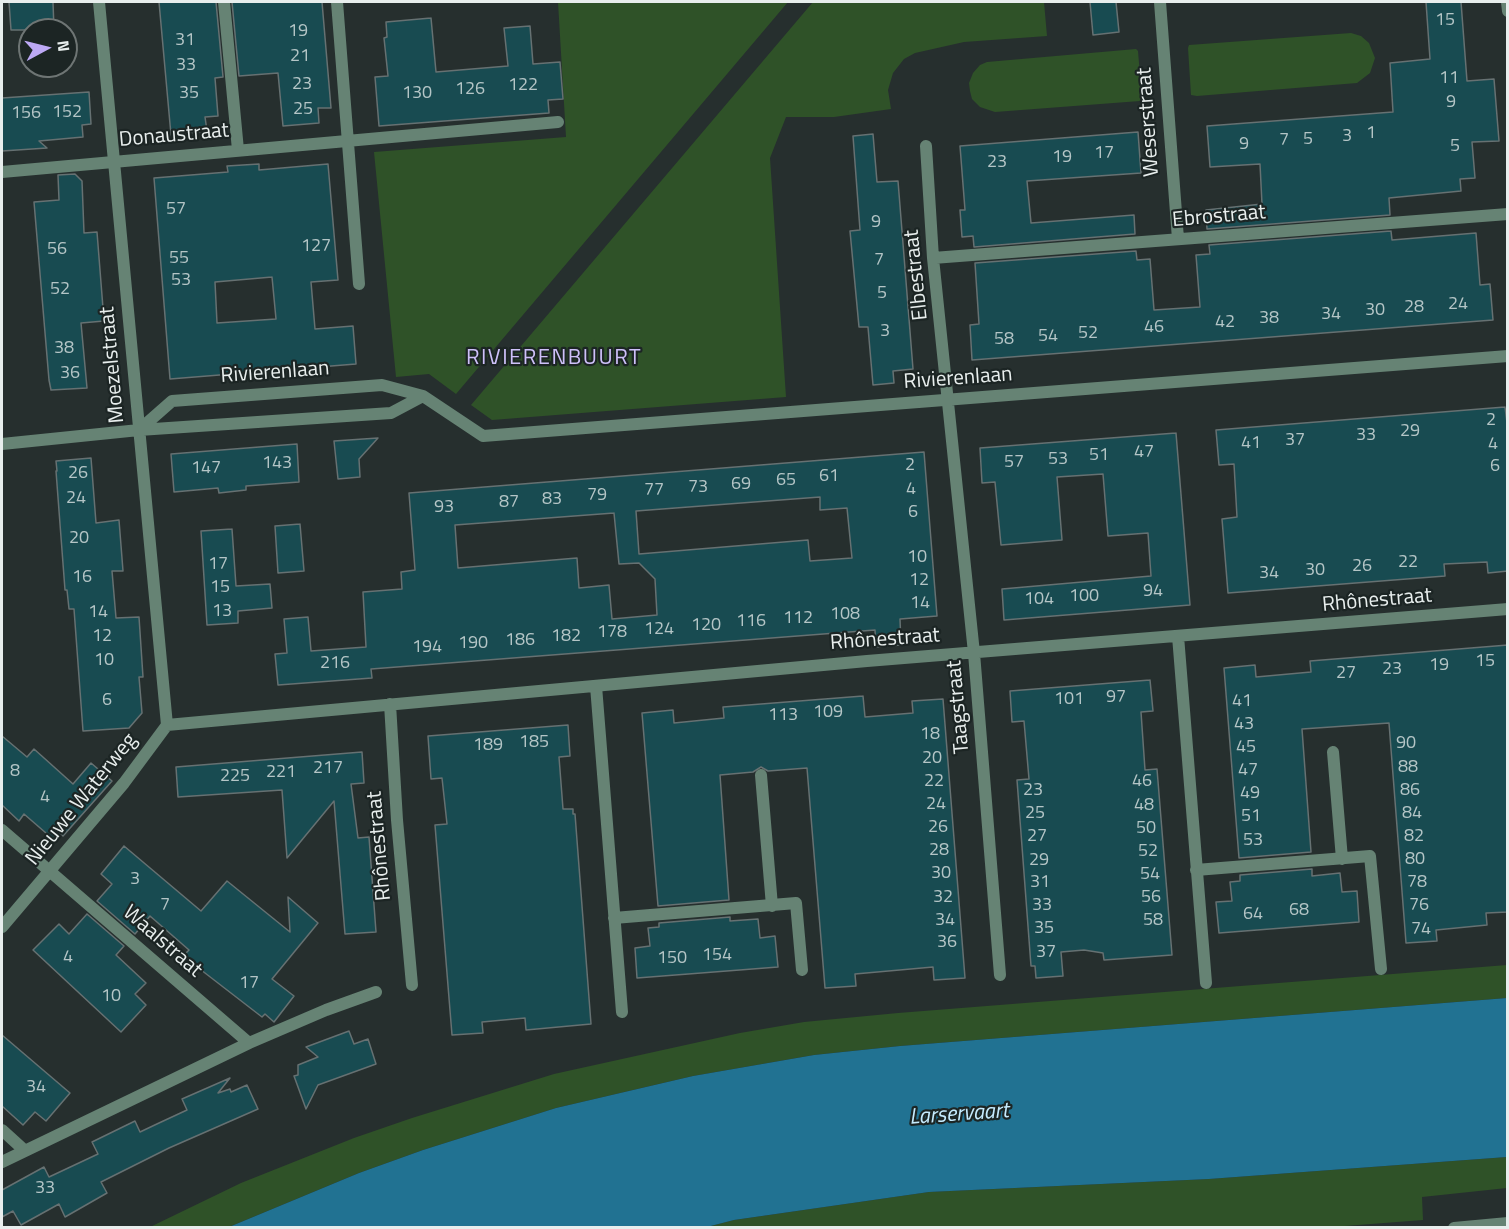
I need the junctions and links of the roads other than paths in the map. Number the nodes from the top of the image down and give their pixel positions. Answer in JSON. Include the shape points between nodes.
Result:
{"nodes":[{"id":1,"x":99,"y":2,"type":"edge"},
{"id":2,"x":224,"y":2,"type":"edge"},
{"id":3,"x":337,"y":2,"type":"edge"},
{"id":4,"x":1160,"y":2,"type":"edge"},
{"id":5,"x":1507,"y":2,"type":"edge"},
{"id":6,"x":1508,"y":11,"type":"edge"},
{"id":7,"x":558,"y":122,"type":"dead end"},
{"id":8,"x":349,"y":141,"type":"junction"},
{"id":9,"x":926,"y":146,"type":"dead end"},
{"id":10,"x":237,"y":150,"type":"junction"},
{"id":11,"x":113,"y":161,"type":"junction"},
{"id":12,"x":2,"y":172,"type":"edge"},
{"id":13,"x":1508,"y":214,"type":"edge"},
{"id":14,"x":1178,"y":239,"type":"junction"},
{"id":15,"x":933,"y":258,"type":"junction"},
{"id":16,"x":359,"y":284,"type":"dead end"},
{"id":17,"x":1508,"y":356,"type":"edge"},
{"id":18,"x":423,"y":396,"type":"junction"},
{"id":19,"x":950,"y":399,"type":"junction"},
{"id":20,"x":139,"y":430,"type":"junction"},
{"id":21,"x":2,"y":444,"type":"edge"},
{"id":22,"x":1508,"y":609,"type":"edge"},
{"id":23,"x":1178,"y":636,"type":"junction"},
{"id":24,"x":974,"y":653,"type":"junction"},
{"id":25,"x":596,"y":686,"type":"junction"},
{"id":26,"x":390,"y":704,"type":"junction"},
{"id":27,"x":167,"y":725,"type":"junction"},
{"id":28,"x":1334,"y":752,"type":"dead end"},
{"id":29,"x":761,"y":775,"type":"dead end"},
{"id":30,"x":2,"y":830,"type":"edge"},
{"id":31,"x":1342,"y":859,"type":"junction"},
{"id":32,"x":1196,"y":870,"type":"junction"},
{"id":33,"x":49,"y":871,"type":"junction"},
{"id":34,"x":772,"y":906,"type":"junction"},
{"id":35,"x":614,"y":918,"type":"junction"},
{"id":36,"x":2,"y":927,"type":"edge"},
{"id":37,"x":1381,"y":969,"type":"dead end"},
{"id":38,"x":801,"y":970,"type":"dead end"},
{"id":39,"x":1000,"y":975,"type":"dead end"},
{"id":40,"x":1206,"y":982,"type":"dead end"},
{"id":41,"x":412,"y":985,"type":"dead end"},
{"id":42,"x":376,"y":992,"type":"dead end"},
{"id":43,"x":622,"y":1012,"type":"dead end"},
{"id":44,"x":249,"y":1043,"type":"junction"},
{"id":45,"x":2,"y":1130,"type":"edge"},
{"id":46,"x":24,"y":1150,"type":"junction"},
{"id":47,"x":2,"y":1162,"type":"edge"},
{"id":48,"x":1508,"y":1223,"type":"edge"},
{"id":49,"x":1454,"y":1227,"type":"edge"}],
"edges":[{"from":1,"to":11,"type":"street","name":"Moezelstraat"},
{"from":2,"to":10,"type":"street"},
{"from":3,"to":8,"type":"street"},
{"from":4,"to":14,"type":"street","name":"Weserstraat"},
{"from":5,"to":6,"type":"street"},
{"from":7,"to":8,"type":"street","name":"Donaustraat"},
{"from":8,"to":10,"type":"street","name":"Donaustraat"},
{"from":8,"to":16,"type":"street"},
{"from":9,"to":15,"type":"street","name":"Elbestraat"},
{"from":10,"to":11,"type":"street","name":"Donaustraat"},
{"from":11,"to":12,"type":"street","name":"Donaustraat"},
{"from":11,"to":20,"type":"street","name":"Moezelstraat"},
{"from":13,"to":14,"type":"street","name":"Ebrostraat"},
{"from":14,"to":15,"type":"street","name":"Ebrostraat"},
{"from":15,"to":19,"type":"street","name":"Elbestraat"},
{"from":17,"to":19,"type":"street","name":"Rivierenlaan"},
{"from":18,"to":19,"type":"street","name":"Rivierenlaan","via":[[483,436]]},
{"from":18,"to":20,"type":"street","via":[[391,413]]},
{"from":18,"to":20,"type":"street","name":"Rivierenlaan","via":[[382,385],[172,400]]},
{"from":19,"to":24,"type":"street","name":"Taagstraat"},
{"from":20,"to":21,"type":"street"},
{"from":20,"to":27,"type":"street","name":"Moezelstraat"},
{"from":22,"to":23,"type":"street","name":"Rhônestraat"},
{"from":23,"to":24,"type":"street","name":"Rhônestraat"},
{"from":23,"to":32,"type":"street"},
{"from":24,"to":25,"type":"street","name":"Rhônestraat"},
{"from":24,"to":39,"type":"street","name":"Taagstraat"},
{"from":25,"to":26,"type":"street","name":"Rhônestraat"},
{"from":25,"to":35,"type":"street"},
{"from":26,"to":27,"type":"street","name":"Rhônestraat"},
{"from":26,"to":41,"type":"street","name":"Rhônestraat"},
{"from":27,"to":33,"type":"street","name":"Nieuwe Waterweg","via":[[124,783]]},
{"from":28,"to":31,"type":"street"},
{"from":29,"to":34,"type":"street"},
{"from":30,"to":33,"type":"street","name":"Waalstraat"},
{"from":31,"to":32,"type":"street"},
{"from":31,"to":37,"type":"street","via":[[1370,856]]},
{"from":32,"to":40,"type":"street"},
{"from":33,"to":36,"type":"street","name":"Nieuwe Waterweg"},
{"from":33,"to":44,"type":"street","name":"Waalstraat"},
{"from":34,"to":35,"type":"street"},
{"from":34,"to":38,"type":"street","via":[[796,903]]},
{"from":35,"to":43,"type":"street"},
{"from":42,"to":44,"type":"street"},
{"from":44,"to":46,"type":"street"},
{"from":45,"to":46,"type":"street"},
{"from":46,"to":47,"type":"street"},
{"from":48,"to":49,"type":"street"}]}
